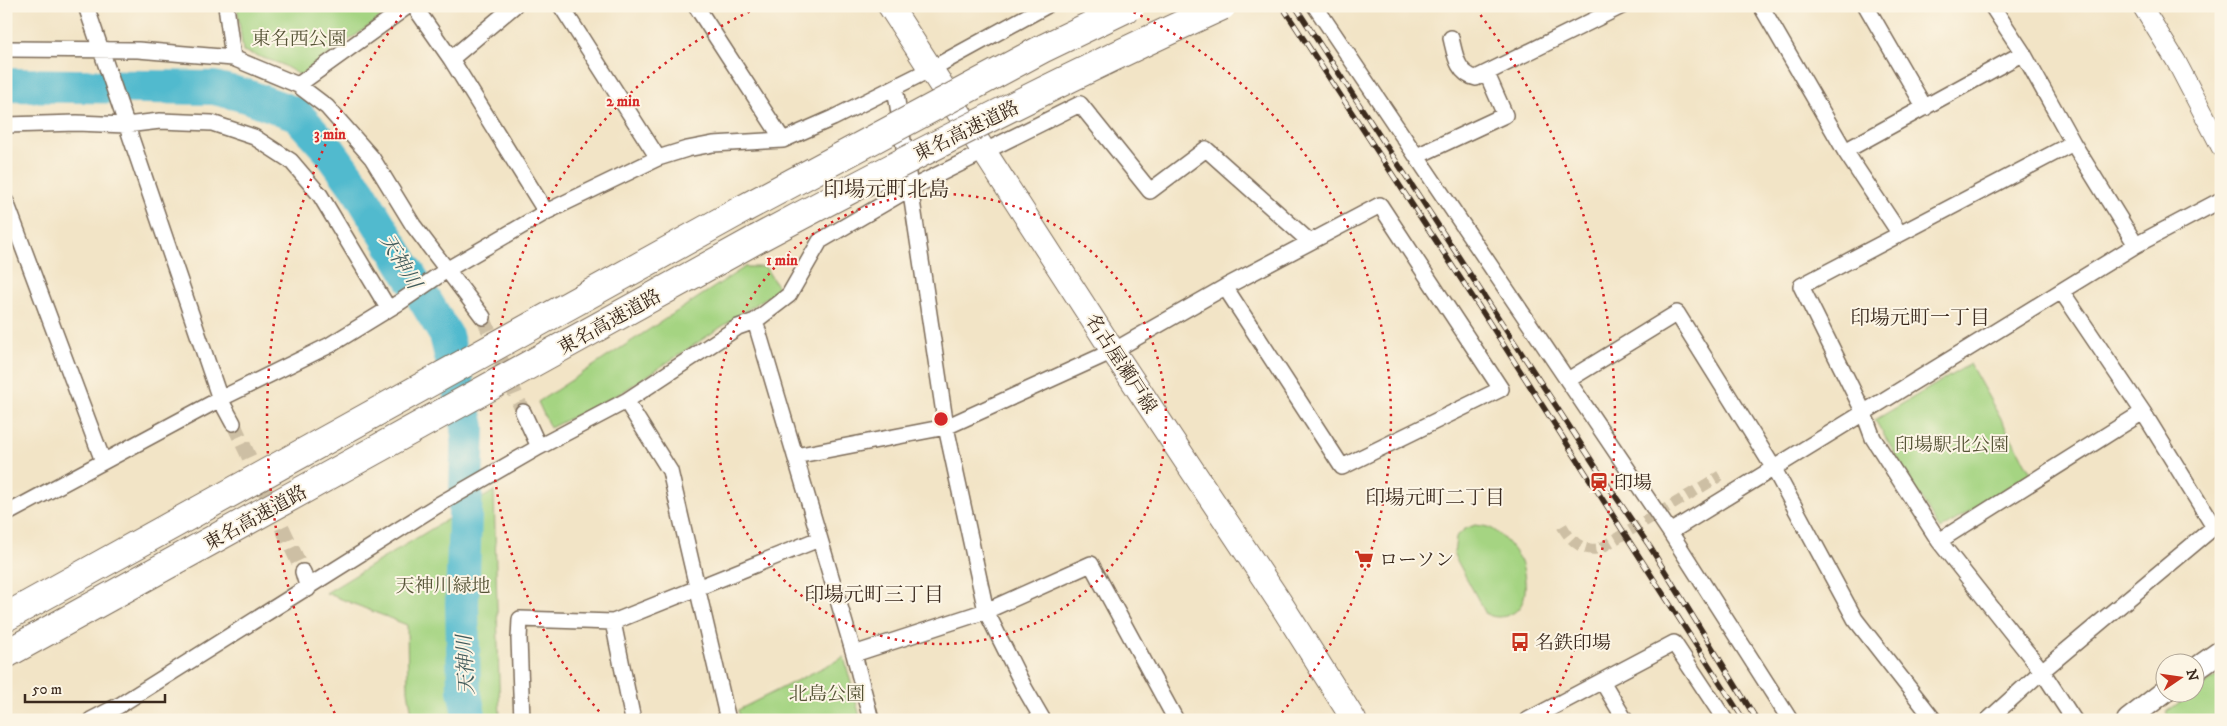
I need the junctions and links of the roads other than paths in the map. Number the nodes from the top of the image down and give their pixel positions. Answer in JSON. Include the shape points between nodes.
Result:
{"nodes":[{"id":1,"x":86,"y":6,"type":"edge"},
{"id":2,"x":226,"y":6,"type":"edge"},
{"id":3,"x":408,"y":6,"type":"edge"},
{"id":4,"x":414,"y":6,"type":"edge"},
{"id":5,"x":514,"y":6,"type":"edge"},
{"id":6,"x":561,"y":6,"type":"edge"},
{"id":7,"x":696,"y":6,"type":"edge"},
{"id":8,"x":890,"y":6,"type":"edge"},
{"id":9,"x":1046,"y":6,"type":"edge"},
{"id":10,"x":1131,"y":6,"type":"edge"},
{"id":11,"x":1222,"y":6,"type":"edge"},
{"id":12,"x":1315,"y":6,"type":"edge"},
{"id":13,"x":1622,"y":6,"type":"edge"},
{"id":14,"x":1761,"y":6,"type":"edge"},
{"id":15,"x":1866,"y":6,"type":"edge"},
{"id":16,"x":1992,"y":6,"type":"edge"},
{"id":17,"x":2142,"y":6,"type":"edge"},
{"id":18,"x":1452,"y":38,"type":"dead end"},
{"id":19,"x":6,"y":50,"type":"edge"},
{"id":20,"x":2023,"y":53,"type":"junction"},
{"id":21,"x":102,"y":55,"type":"junction"},
{"id":22,"x":233,"y":58,"type":"junction"},
{"id":23,"x":451,"y":59,"type":"junction"},
{"id":24,"x":931,"y":69,"type":"junction"},
{"id":25,"x":1487,"y":74,"type":"junction"},
{"id":26,"x":298,"y":85,"type":"junction"},
{"id":27,"x":895,"y":87,"type":"junction"},
{"id":28,"x":1925,"y":108,"type":"junction"},
{"id":29,"x":126,"y":125,"type":"junction"},
{"id":30,"x":6,"y":126,"type":"edge"},
{"id":31,"x":783,"y":140,"type":"junction"},
{"id":32,"x":2073,"y":143,"type":"junction"},
{"id":33,"x":2221,"y":147,"type":"edge"},
{"id":34,"x":984,"y":150,"type":"junction"},
{"id":35,"x":1845,"y":151,"type":"junction"},
{"id":36,"x":1417,"y":156,"type":"junction"},
{"id":37,"x":658,"y":158,"type":"junction"},
{"id":38,"x":909,"y":189,"type":"junction"},
{"id":39,"x":2221,"y":200,"type":"edge"},
{"id":40,"x":6,"y":202,"type":"edge"},
{"id":41,"x":546,"y":212,"type":"junction"},
{"id":42,"x":1900,"y":234,"type":"junction"},
{"id":43,"x":1310,"y":242,"type":"junction"},
{"id":44,"x":2136,"y":246,"type":"junction"},
{"id":45,"x":444,"y":271,"type":"junction"},
{"id":46,"x":1225,"y":287,"type":"junction"},
{"id":47,"x":2062,"y":292,"type":"junction"},
{"id":48,"x":394,"y":305,"type":"junction"},
{"id":49,"x":483,"y":316,"type":"tunnel mouth"},
{"id":50,"x":755,"y":321,"type":"junction"},
{"id":51,"x":1113,"y":351,"type":"junction"},
{"id":52,"x":1568,"y":380,"type":"junction"},
{"id":53,"x":220,"y":399,"type":"junction"},
{"id":54,"x":626,"y":401,"type":"junction"},
{"id":55,"x":523,"y":412,"type":"tunnel mouth"},
{"id":56,"x":1863,"y":412,"type":"junction"},
{"id":57,"x":2143,"y":412,"type":"junction"},
{"id":58,"x":233,"y":423,"type":"tunnel mouth"},
{"id":59,"x":946,"y":427,"type":"junction"},
{"id":60,"x":539,"y":447,"type":"junction"},
{"id":61,"x":795,"y":456,"type":"junction"},
{"id":62,"x":103,"y":461,"type":"junction"},
{"id":63,"x":1773,"y":467,"type":"junction"},
{"id":64,"x":6,"y":514,"type":"edge"},
{"id":65,"x":1670,"y":532,"type":"junction"},
{"id":66,"x":819,"y":539,"type":"junction"},
{"id":67,"x":1939,"y":540,"type":"junction"},
{"id":68,"x":303,"y":572,"type":"tunnel mouth"},
{"id":69,"x":699,"y":588,"type":"junction"},
{"id":70,"x":308,"y":589,"type":"junction"},
{"id":71,"x":986,"y":611,"type":"junction"},
{"id":72,"x":6,"y":617,"type":"edge"},
{"id":73,"x":613,"y":622,"type":"junction"},
{"id":74,"x":2221,"y":651,"type":"edge"},
{"id":75,"x":6,"y":654,"type":"edge"},
{"id":76,"x":854,"y":654,"type":"junction"},
{"id":77,"x":2204,"y":663,"type":"edge"},
{"id":78,"x":2042,"y":671,"type":"junction"},
{"id":79,"x":1602,"y":681,"type":"junction"},
{"id":80,"x":2154,"y":700,"type":"edge"},
{"id":81,"x":1352,"y":719,"type":"edge"},
{"id":82,"x":91,"y":720,"type":"edge"},
{"id":83,"x":522,"y":720,"type":"edge"},
{"id":84,"x":633,"y":720,"type":"edge"},
{"id":85,"x":728,"y":720,"type":"edge"},
{"id":86,"x":871,"y":720,"type":"edge"},
{"id":87,"x":1043,"y":720,"type":"edge"},
{"id":88,"x":1176,"y":720,"type":"edge"},
{"id":89,"x":1528,"y":720,"type":"edge"},
{"id":90,"x":1626,"y":720,"type":"edge"},
{"id":91,"x":1725,"y":720,"type":"edge"},
{"id":92,"x":1790,"y":720,"type":"edge"},
{"id":93,"x":1934,"y":720,"type":"edge"},
{"id":94,"x":1988,"y":720,"type":"edge"},
{"id":95,"x":2074,"y":720,"type":"edge"},
{"id":96,"x":2128,"y":720,"type":"edge"}],
"edges":[{"from":1,"to":21,"type":"street"},
{"from":2,"to":22,"type":"street"},
{"from":3,"to":26,"type":"street"},
{"from":4,"to":23,"type":"street"},
{"from":5,"to":23,"type":"street"},
{"from":6,"to":37,"type":"street"},
{"from":7,"to":31,"type":"street"},
{"from":8,"to":24,"type":"main road","name":"名古屋瀬戸線"},
{"from":9,"to":24,"type":"street"},
{"from":10,"to":72,"type":"highway","name":"東名高速道路","bridge":true,"via":[[1025,58],[743,209]]},
{"from":11,"to":75,"type":"highway","name":"東名高速道路","bridge":true,"via":[[883,171]]},
{"from":12,"to":36,"type":"street"},
{"from":13,"to":25,"type":"street"},
{"from":14,"to":35,"type":"street"},
{"from":15,"to":28,"type":"street"},
{"from":16,"to":20,"type":"street"},
{"from":17,"to":33,"type":"street","via":[[2176,61]]},
{"from":18,"to":25,"type":"street","via":[[1459,66],[1476,78]]},
{"from":19,"to":21,"type":"street"},
{"from":20,"to":28,"type":"street"},
{"from":20,"to":32,"type":"street"},
{"from":21,"to":22,"type":"street","via":[[138,50]]},
{"from":21,"to":29,"type":"street"},
{"from":22,"to":26,"type":"street"},
{"from":23,"to":41,"type":"street"},
{"from":24,"to":27,"type":"street"},
{"from":24,"to":34,"type":"main road","name":"名古屋瀬戸線"},
{"from":25,"to":36,"type":"street","via":[[1505,115]]},
{"from":26,"to":45,"type":"street","via":[[327,107],[372,158]]},
{"from":27,"to":31,"type":"street"},
{"from":27,"to":38,"type":"street"},
{"from":28,"to":35,"type":"street"},
{"from":29,"to":30,"type":"street"},
{"from":29,"to":48,"type":"street","via":[[160,121],[212,122],[254,137],[291,161],[320,195]]},
{"from":29,"to":53,"type":"street"},
{"from":31,"to":37,"type":"street","via":[[713,144]]},
{"from":32,"to":42,"type":"street"},
{"from":32,"to":44,"type":"street"},
{"from":34,"to":38,"type":"street"},
{"from":34,"to":43,"type":"street","via":[[1080,104],[1150,191],[1206,149]]},
{"from":34,"to":51,"type":"main road","name":"名古屋瀬戸線"},
{"from":35,"to":42,"type":"street"},
{"from":36,"to":52,"type":"street"},
{"from":37,"to":41,"type":"street"},
{"from":38,"to":50,"type":"street","via":[[820,241],[789,295]]},
{"from":38,"to":59,"type":"street"},
{"from":39,"to":44,"type":"street"},
{"from":40,"to":62,"type":"street"},
{"from":41,"to":45,"type":"street"},
{"from":42,"to":56,"type":"street","via":[[1801,286]]},
{"from":43,"to":46,"type":"street"},
{"from":43,"to":46,"type":"street","via":[[1380,205],[1501,389],[1342,467]]},
{"from":44,"to":47,"type":"street"},
{"from":45,"to":48,"type":"street"},
{"from":45,"to":49,"type":"street"},
{"from":46,"to":51,"type":"street"},
{"from":47,"to":56,"type":"street"},
{"from":47,"to":57,"type":"street"},
{"from":48,"to":53,"type":"street","via":[[330,345]]},
{"from":50,"to":54,"type":"street","via":[[738,327]]},
{"from":50,"to":61,"type":"street"},
{"from":51,"to":59,"type":"street"},
{"from":51,"to":81,"type":"main road","name":"名古屋瀬戸線","via":[[1279,601]]},
{"from":52,"to":63,"type":"street","via":[[1677,313]]},
{"from":52,"to":65,"type":"street"},
{"from":53,"to":58,"type":"street"},
{"from":53,"to":62,"type":"street"},
{"from":54,"to":60,"type":"street"},
{"from":54,"to":69,"type":"street","via":[[670,471]]},
{"from":55,"to":60,"type":"street"},
{"from":56,"to":63,"type":"street"},
{"from":56,"to":67,"type":"street","via":[[1873,438]]},
{"from":57,"to":67,"type":"street"},
{"from":57,"to":78,"type":"street","via":[[2214,527]]},
{"from":59,"to":61,"type":"street"},
{"from":59,"to":71,"type":"street"},
{"from":60,"to":70,"type":"street","via":[[438,505]]},
{"from":61,"to":66,"type":"street"},
{"from":62,"to":64,"type":"street"},
{"from":63,"to":65,"type":"street"},
{"from":63,"to":93,"type":"street","via":[[1855,619]]},
{"from":65,"to":92,"type":"street"},
{"from":66,"to":69,"type":"street"},
{"from":66,"to":76,"type":"street"},
{"from":67,"to":78,"type":"street"},
{"from":68,"to":70,"type":"street"},
{"from":69,"to":73,"type":"street"},
{"from":69,"to":85,"type":"street"},
{"from":70,"to":82,"type":"street"},
{"from":71,"to":76,"type":"street"},
{"from":71,"to":87,"type":"street"},
{"from":71,"to":88,"type":"street","via":[[1091,564]]},
{"from":73,"to":83,"type":"street","via":[[520,619]]},
{"from":73,"to":84,"type":"street"},
{"from":74,"to":77,"type":"main road"},
{"from":76,"to":86,"type":"street"},
{"from":78,"to":94,"type":"street"},
{"from":78,"to":95,"type":"street"},
{"from":79,"to":89,"type":"street"},
{"from":79,"to":90,"type":"street"},
{"from":79,"to":91,"type":"street","via":[[1674,643]]},
{"from":80,"to":96,"type":"main road"}]}
